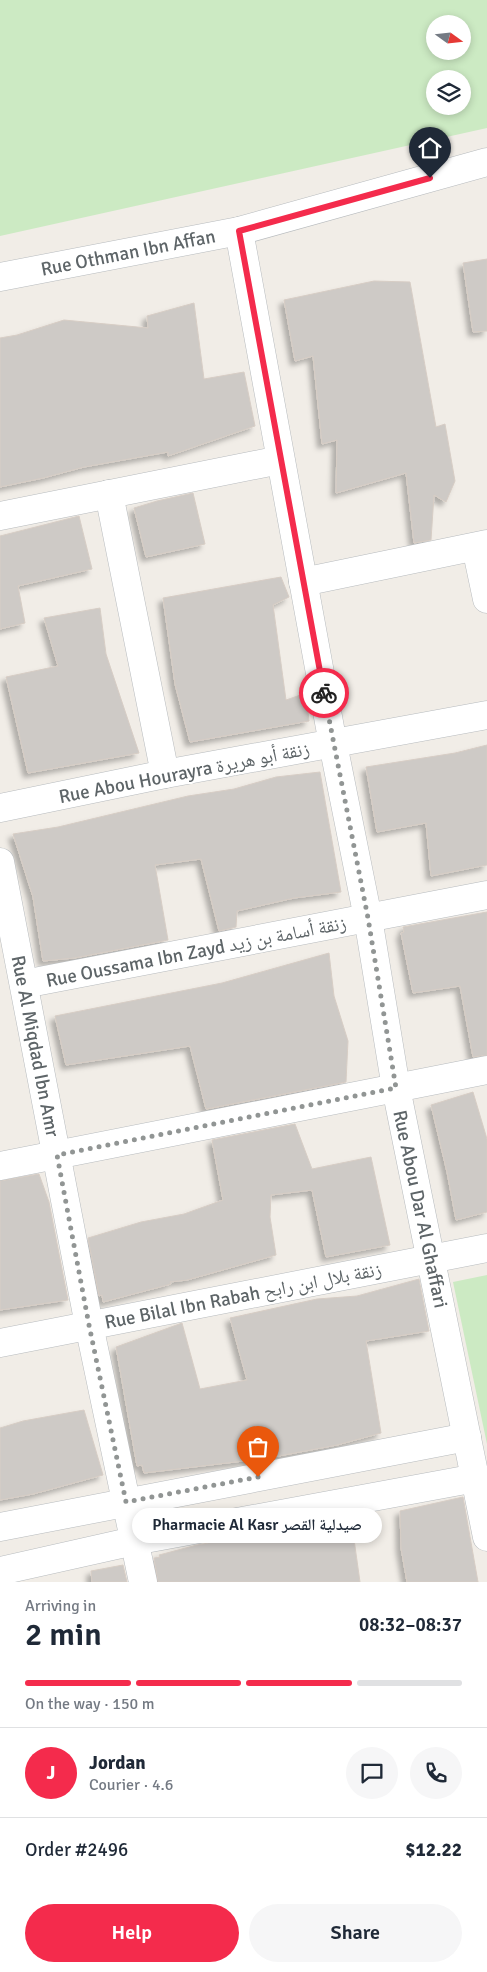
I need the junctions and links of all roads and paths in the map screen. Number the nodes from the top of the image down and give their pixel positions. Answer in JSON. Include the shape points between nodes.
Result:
{"nodes":[{"id":1,"x":487,"y":162,"type":"edge"},
{"id":2,"x":239,"y":231,"type":"junction"},
{"id":3,"x":0,"y":277,"type":"edge"},
{"id":4,"x":280,"y":460,"type":"junction"},
{"id":5,"x":108,"y":494,"type":"junction"},
{"id":6,"x":0,"y":516,"type":"edge"},
{"id":7,"x":482,"y":545,"type":"edge"},
{"id":8,"x":303,"y":582,"type":"junction"},
{"id":9,"x":487,"y":599,"type":"edge"},
{"id":10,"x":487,"y":715,"type":"edge"},
{"id":11,"x":333,"y":744,"type":"junction"},
{"id":12,"x":165,"y":774,"type":"junction"},
{"id":13,"x":0,"y":808,"type":"edge"},
{"id":14,"x":0,"y":862,"type":"edge"},
{"id":15,"x":487,"y":895,"type":"edge"},
{"id":16,"x":368,"y":918,"type":"junction"},
{"id":17,"x":24,"y":984,"type":"junction"},
{"id":18,"x":487,"y":1070,"type":"edge"},
{"id":19,"x":396,"y":1088,"type":"junction"},
{"id":20,"x":57,"y":1155,"type":"junction"},
{"id":21,"x":0,"y":1166,"type":"edge"},
{"id":22,"x":487,"y":1248,"type":"edge"},
{"id":23,"x":431,"y":1258,"type":"junction"},
{"id":24,"x":89,"y":1325,"type":"junction"},
{"id":25,"x":0,"y":1343,"type":"edge"},
{"id":26,"x":467,"y":1437,"type":"junction"},
{"id":27,"x":476,"y":1478,"type":"junction"},
{"id":28,"x":126,"y":1502,"type":"junction"},
{"id":29,"x":0,"y":1527,"type":"edge"},
{"id":30,"x":487,"y":1537,"type":"edge"},
{"id":31,"x":134,"y":1542,"type":"junction"},
{"id":32,"x":0,"y":1571,"type":"edge"},
{"id":33,"x":143,"y":1582,"type":"edge"}],
"edges":[{"from":1,"to":2,"type":"street","name":"Rue Othman Ibn Affan"},
{"from":2,"to":3,"type":"street","name":"Rue Othman Ibn Affan"},
{"from":2,"to":4,"type":"street","name":"Rue Abou Dar Al Ghaffari"},
{"from":4,"to":5,"type":"street"},
{"from":4,"to":8,"type":"street","name":"Rue Abou Dar Al Ghaffari"},
{"from":5,"to":6,"type":"street"},
{"from":5,"to":12,"type":"street"},
{"from":7,"to":8,"type":"street"},
{"from":7,"to":9,"type":"street"},
{"from":8,"to":11,"type":"street","name":"Rue Abou Dar Al Ghaffari"},
{"from":10,"to":11,"type":"street","name":"Rue Abou Hourayra زنقة أبو هريرة"},
{"from":11,"to":12,"type":"street","name":"Rue Abou Hourayra زنقة أبو هريرة"},
{"from":11,"to":16,"type":"street","name":"Rue Abou Dar Al Ghaffari"},
{"from":12,"to":13,"type":"street","name":"Rue Abou Hourayra زنقة أبو هريرة"},
{"from":14,"to":17,"type":"street","name":"Rue Al Miqdad Ibn Amr"},
{"from":15,"to":16,"type":"street","name":"Rue Oussama Ibn Zayd زنقة أسامة بن زيد"},
{"from":16,"to":17,"type":"street","name":"Rue Oussama Ibn Zayd زنقة أسامة بن زيد"},
{"from":16,"to":19,"type":"street","name":"Rue Abou Dar Al Ghaffari"},
{"from":17,"to":20,"type":"street","name":"Rue Al Miqdad Ibn Amr"},
{"from":18,"to":19,"type":"street"},
{"from":19,"to":20,"type":"street"},
{"from":19,"to":23,"type":"street","name":"Rue Abou Dar Al Ghaffari"},
{"from":20,"to":21,"type":"street"},
{"from":20,"to":24,"type":"street","name":"Rue Al Miqdad Ibn Amr"},
{"from":22,"to":23,"type":"street","name":"Rue Bilal Ibn Rabah زنقة بلال ابن رابح"},
{"from":23,"to":24,"type":"street","name":"Rue Bilal Ibn Rabah زنقة بلال ابن رابح"},
{"from":23,"to":26,"type":"street","name":"Rue Abou Dar Al Ghaffari"},
{"from":24,"to":25,"type":"street","name":"Rue Bilal Ibn Rabah زنقة بلال ابن رابح"},
{"from":24,"to":28,"type":"street","name":"Rue Al Miqdad Ibn Amr"},
{"from":26,"to":27,"type":"street","name":"Rue Abou Dar Al Ghaffari"},
{"from":26,"to":28,"type":"street"},
{"from":27,"to":30,"type":"street","name":"Rue Abou Dar Al Ghaffari"},
{"from":27,"to":31,"type":"street"},
{"from":28,"to":29,"type":"street"},
{"from":28,"to":31,"type":"street","name":"Rue Al Miqdad Ibn Amr"},
{"from":31,"to":32,"type":"street"},
{"from":31,"to":33,"type":"street","name":"Rue Al Miqdad Ibn Amr"}]}
